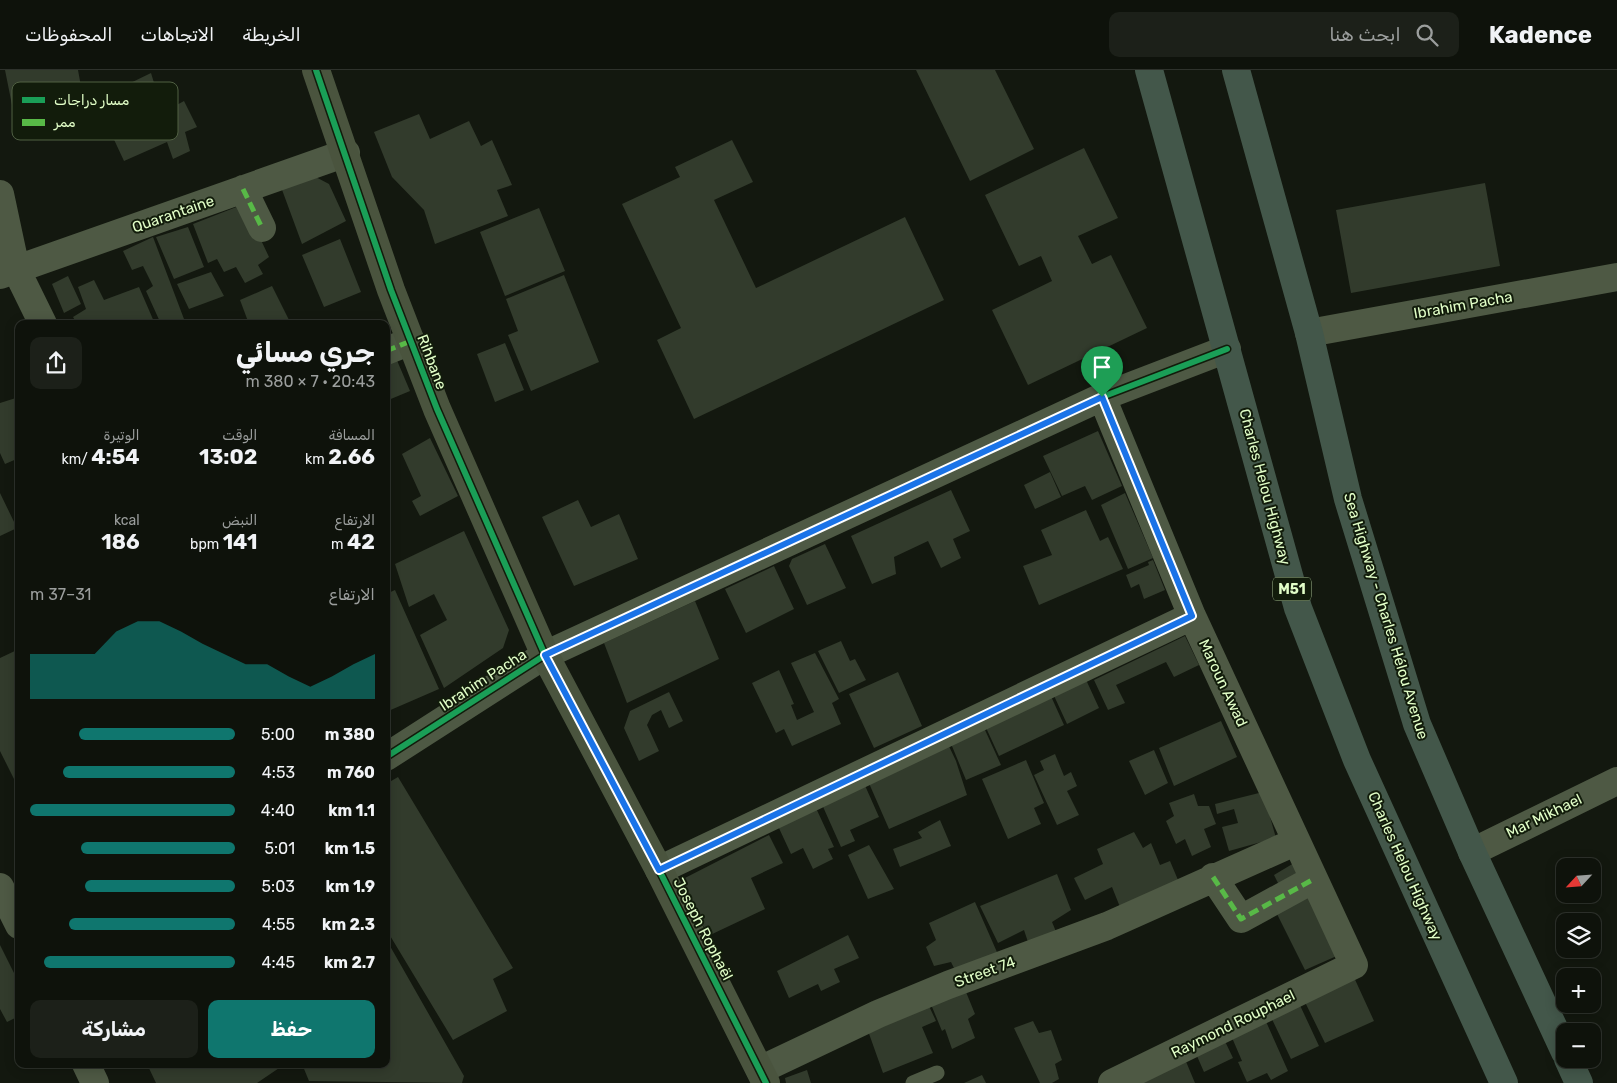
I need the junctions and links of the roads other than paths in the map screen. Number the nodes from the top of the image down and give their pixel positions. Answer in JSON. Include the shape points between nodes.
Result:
{"nodes":[{"id":1,"x":316,"y":70,"type":"edge"},
{"id":2,"x":1149,"y":70,"type":"edge"},
{"id":3,"x":1236,"y":70,"type":"edge"},
{"id":4,"x":346,"y":153,"type":"junction"},
{"id":5,"x":243,"y":189,"type":"junction"},
{"id":6,"x":0,"y":194,"type":"edge"},
{"id":7,"x":262,"y":228,"type":"dead end"},
{"id":8,"x":8,"y":272,"type":"edge"},
{"id":9,"x":1617,"y":277,"type":"edge"},
{"id":10,"x":40,"y":320,"type":"edge"},
{"id":11,"x":1309,"y":333,"type":"junction"},
{"id":12,"x":398,"y":346,"type":"edge"},
{"id":13,"x":1227,"y":349,"type":"junction"},
{"id":14,"x":1102,"y":397,"type":"junction"},
{"id":15,"x":1192,"y":616,"type":"junction"},
{"id":16,"x":545,"y":655,"type":"junction"},
{"id":17,"x":390,"y":754,"type":"edge"},
{"id":18,"x":1617,"y":781,"type":"edge"},
{"id":19,"x":1295,"y":842,"type":"junction"},
{"id":20,"x":1472,"y":852,"type":"junction"},
{"id":21,"x":659,"y":870,"type":"junction"},
{"id":22,"x":1213,"y":877,"type":"junction"},
{"id":23,"x":1314,"y":879,"type":"junction"},
{"id":24,"x":0,"y":887,"type":"edge"},
{"id":25,"x":15,"y":918,"type":"edge"},
{"id":26,"x":1354,"y":965,"type":"joint"},
{"id":27,"x":1556,"y":1033,"type":"edge"},
{"id":28,"x":88,"y":1068,"type":"edge"},
{"id":29,"x":1572,"y":1068,"type":"edge"},
{"id":30,"x":937,"y":1073,"type":"dead end"},
{"id":31,"x":763,"y":1077,"type":"edge"},
{"id":32,"x":95,"y":1083,"type":"edge"},
{"id":33,"x":913,"y":1083,"type":"edge"},
{"id":34,"x":1112,"y":1083,"type":"edge"},
{"id":35,"x":1504,"y":1083,"type":"edge"},
{"id":36,"x":1579,"y":1083,"type":"edge"}],
"edges":[{"from":1,"to":4,"type":"street","name":"Rihbane"},
{"from":2,"to":13,"type":"highway","name":"Charles Helou Highway","number":"M51"},
{"from":3,"to":11,"type":"highway"},
{"from":4,"to":5,"type":"street","name":"Quarantaine"},
{"from":4,"to":12,"type":"street","name":"Rihbane"},
{"from":5,"to":7,"type":"street"},
{"from":5,"to":8,"type":"street","name":"Quarantaine"},
{"from":6,"to":8,"type":"street"},
{"from":8,"to":10,"type":"street"},
{"from":9,"to":11,"type":"street","name":"Ibrahim Pacha"},
{"from":11,"to":20,"type":"highway","name":"Sea Highway - Charles Hélou Avenue","via":[[1348,499],[1393,650],[1418,724]]},
{"from":12,"to":16,"type":"street","name":"Rihbane","via":[[437,409]]},
{"from":13,"to":14,"type":"street","name":"Ibrahim Pacha"},
{"from":13,"to":35,"type":"highway","name":"Charles Helou Highway","number":"M51","via":[[1301,617],[1357,760]]},
{"from":14,"to":15,"type":"street","name":"Maroun Awad"},
{"from":14,"to":16,"type":"street","name":"Ibrahim Pacha"},
{"from":15,"to":19,"type":"street","name":"Maroun Awad"},
{"from":15,"to":21,"type":"street"},
{"from":16,"to":17,"type":"street","name":"Ibrahim Pacha"},
{"from":16,"to":21,"type":"street","name":"Joseph Rophaël"},
{"from":18,"to":20,"type":"street","name":"Mar Mikhael"},
{"from":19,"to":22,"type":"street","name":"Street 74"},
{"from":19,"to":23,"type":"street","name":"Maroun Awad"},
{"from":20,"to":27,"type":"highway","name":"Sea Highway - Charles Hélou Avenue"},
{"from":21,"to":31,"type":"street","name":"Joseph Rophaël"},
{"from":22,"to":23,"type":"street","via":[[1241,919]]},
{"from":22,"to":31,"type":"street","name":"Street 74","via":[[1107,926],[885,1011]]},
{"from":23,"to":26,"type":"street","name":"Maroun Awad"},
{"from":24,"to":25,"type":"street"},
{"from":26,"to":34,"type":"street","name":"Raymond Rouphael"},
{"from":28,"to":32,"type":"street"},
{"from":29,"to":36,"type":"highway"},
{"from":30,"to":33,"type":"lane"}]}
